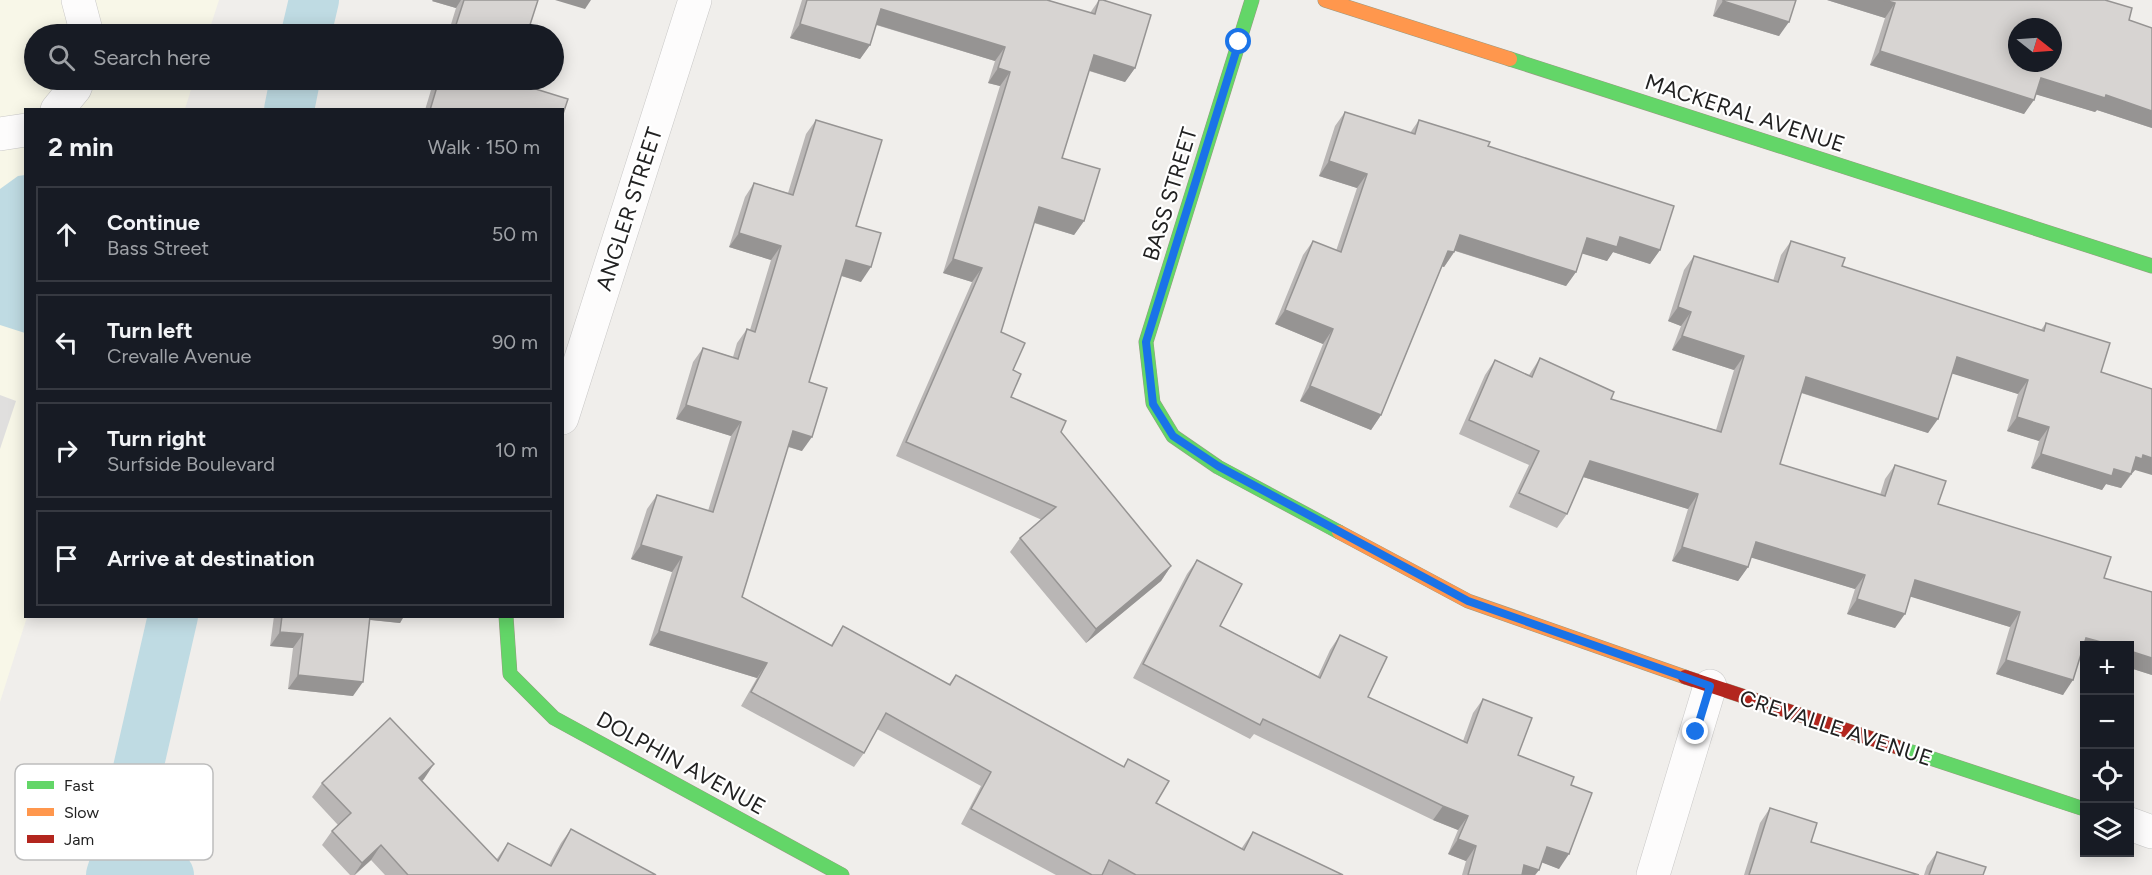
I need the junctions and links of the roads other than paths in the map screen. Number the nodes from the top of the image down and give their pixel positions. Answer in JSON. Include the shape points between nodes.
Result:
{"nodes":[{"id":1,"x":78,"y":0,"type":"edge"},
{"id":2,"x":695,"y":0,"type":"edge"},
{"id":3,"x":1252,"y":0,"type":"edge"},
{"id":4,"x":1326,"y":0,"type":"edge"},
{"id":5,"x":84,"y":24,"type":"edge"},
{"id":6,"x":73,"y":90,"type":"edge"},
{"id":7,"x":59,"y":108,"type":"edge"},
{"id":8,"x":24,"y":130,"type":"edge"},
{"id":9,"x":0,"y":134,"type":"edge"},
{"id":10,"x":2152,"y":266,"type":"edge"},
{"id":11,"x":1153,"y":404,"type":"joint"},
{"id":12,"x":564,"y":412,"type":"edge"},
{"id":13,"x":506,"y":618,"type":"edge"},
{"id":14,"x":1710,"y":686,"type":"junction"},
{"id":15,"x":2080,"y":807,"type":"edge"},
{"id":16,"x":2134,"y":825,"type":"edge"},
{"id":17,"x":2152,"y":832,"type":"edge"},
{"id":18,"x":842,"y":875,"type":"edge"},
{"id":19,"x":1653,"y":875,"type":"edge"}],
"edges":[{"from":1,"to":5,"type":"street"},
{"from":2,"to":12,"type":"street","name":"ANGLER STREET"},
{"from":3,"to":11,"type":"street","name":"BASS STREET","via":[[1146,342]]},
{"from":4,"to":10,"type":"street","name":"MACKERAL AVENUE"},
{"from":6,"to":7,"type":"street"},
{"from":8,"to":9,"type":"street"},
{"from":11,"to":14,"type":"street","name":"CREVALLE AVENUE","via":[[1173,436],[1218,466],[1468,601]]},
{"from":13,"to":18,"type":"street","name":"DOLPHIN AVENUE","via":[[510,674],[554,717]]},
{"from":14,"to":15,"type":"street","name":"CREVALLE AVENUE"},
{"from":14,"to":19,"type":"street"},
{"from":16,"to":17,"type":"street"}]}
